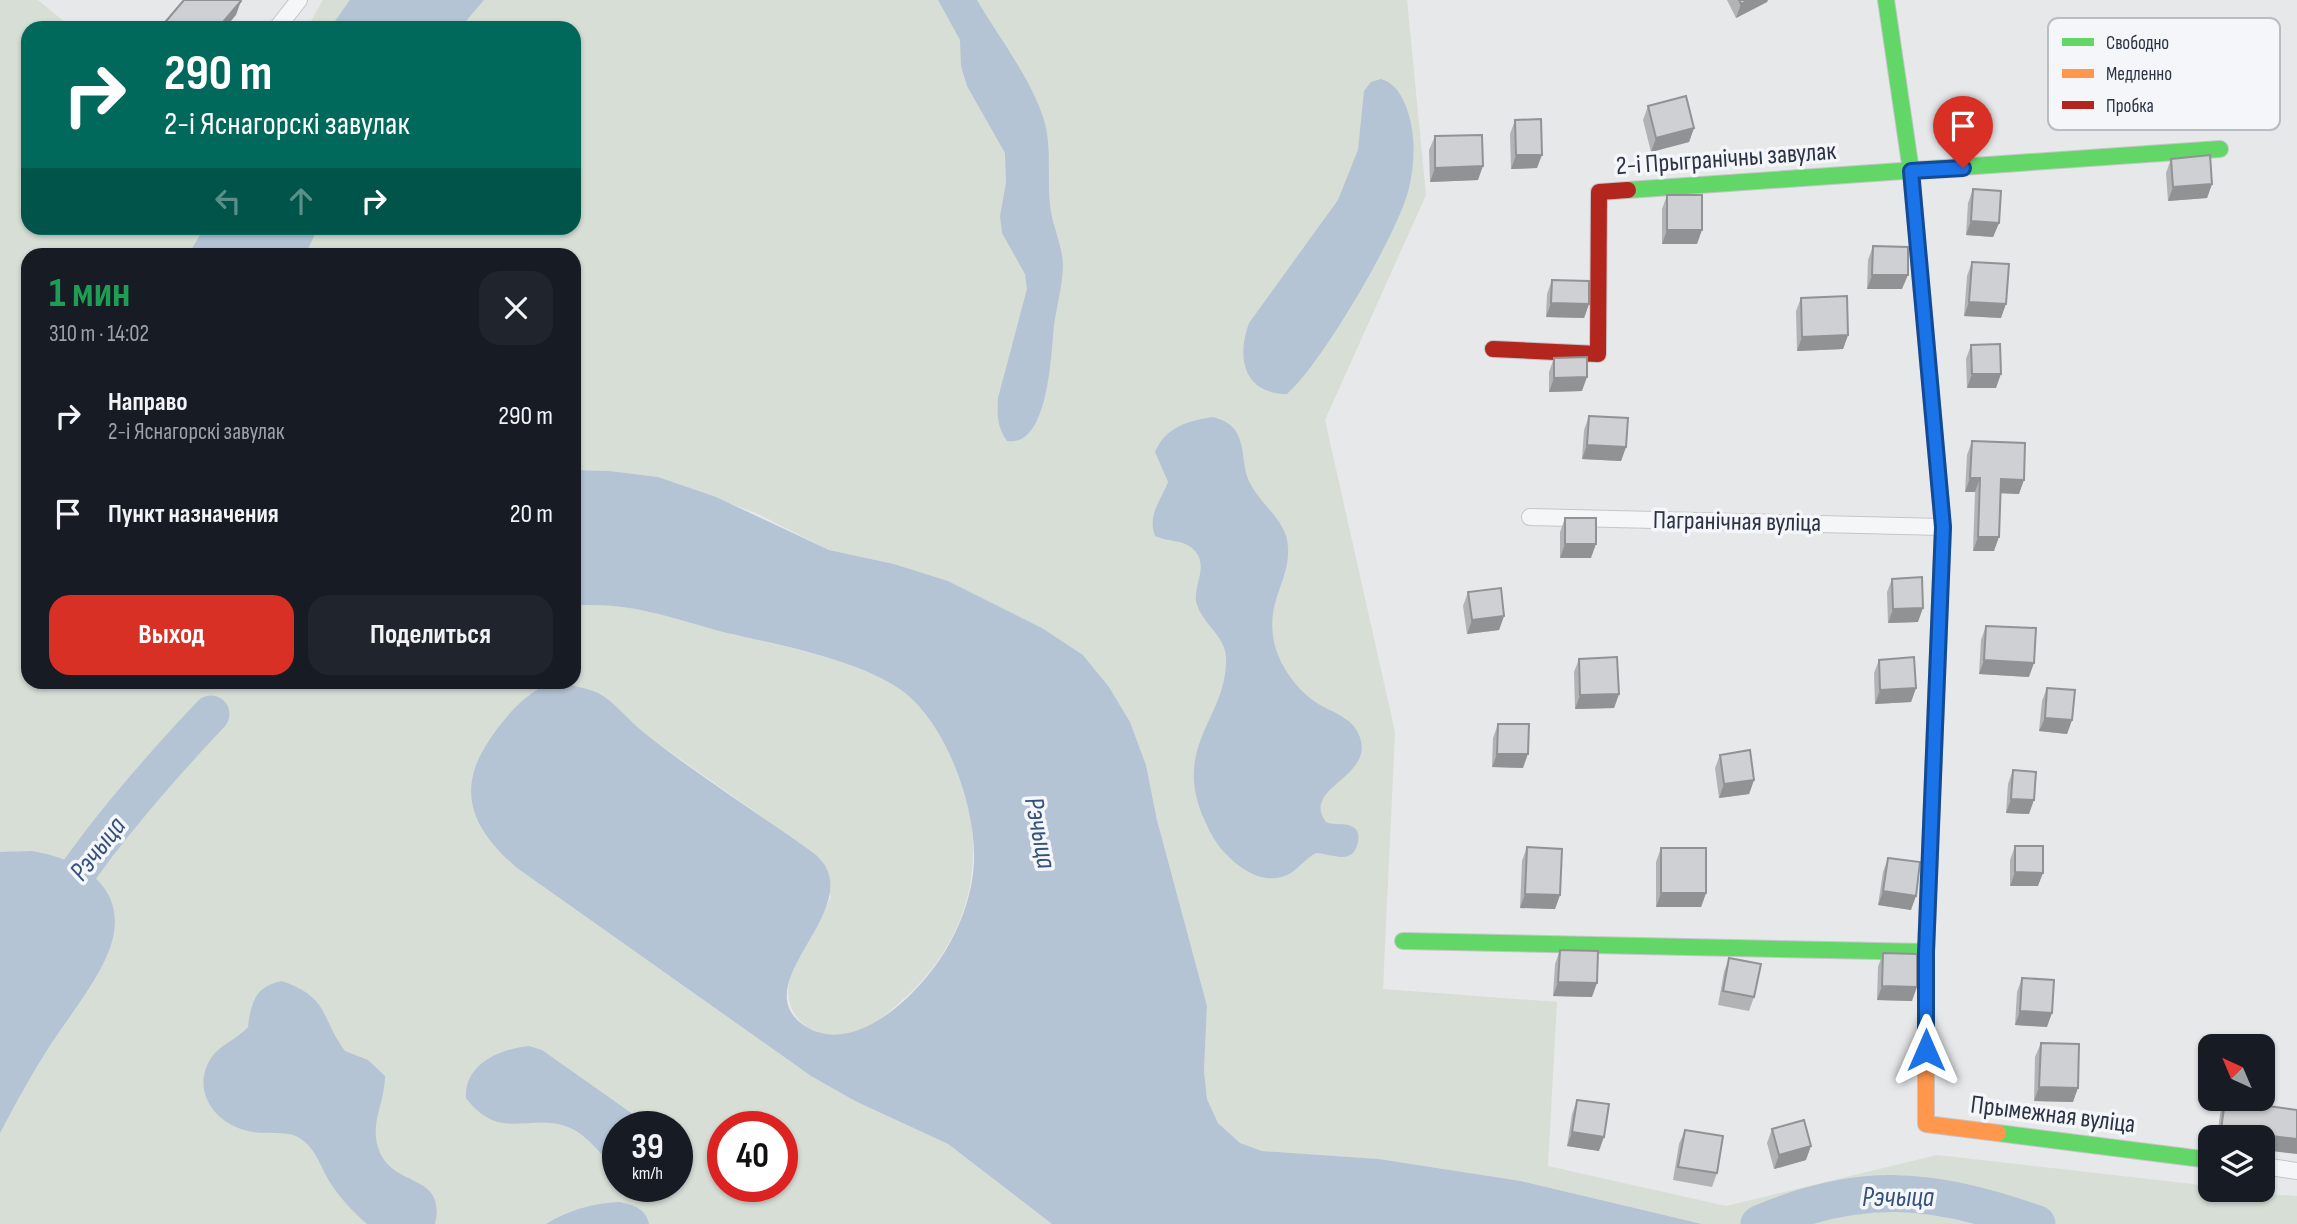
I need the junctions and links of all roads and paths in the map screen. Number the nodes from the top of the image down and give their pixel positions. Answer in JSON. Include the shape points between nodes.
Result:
{"nodes":[{"id":1,"x":299,"y":0,"type":"edge"},
{"id":2,"x":1886,"y":0,"type":"edge"},
{"id":3,"x":282,"y":21,"type":"edge"},
{"id":4,"x":2220,"y":149,"type":"dead end"},
{"id":5,"x":1911,"y":171,"type":"junction"},
{"id":6,"x":1493,"y":349,"type":"dead end"},
{"id":7,"x":1530,"y":517,"type":"dead end"},
{"id":8,"x":1943,"y":527,"type":"junction"},
{"id":9,"x":1402,"y":942,"type":"dead end"},
{"id":10,"x":1926,"y":952,"type":"junction"},
{"id":11,"x":2198,"y":1158,"type":"edge"},
{"id":12,"x":2275,"y":1168,"type":"edge"},
{"id":13,"x":2297,"y":1171,"type":"edge"}],
"edges":[{"from":1,"to":3,"type":"street"},
{"from":2,"to":5,"type":"street","name":"Прымежная вуліца"},
{"from":4,"to":5,"type":"street"},
{"from":5,"to":6,"type":"street","name":"2-і Прыгранічны завулак","via":[[1599,192],[1598,354]]},
{"from":5,"to":8,"type":"street","name":"Прымежная вуліца"},
{"from":7,"to":8,"type":"street","name":"Пагранічная вуліца"},
{"from":8,"to":10,"type":"street","name":"Прымежная вуліца"},
{"from":9,"to":10,"type":"street"},
{"from":10,"to":11,"type":"street","name":"Прымежная вуліца","via":[[1926,1124]]},
{"from":12,"to":13,"type":"street"}]}
